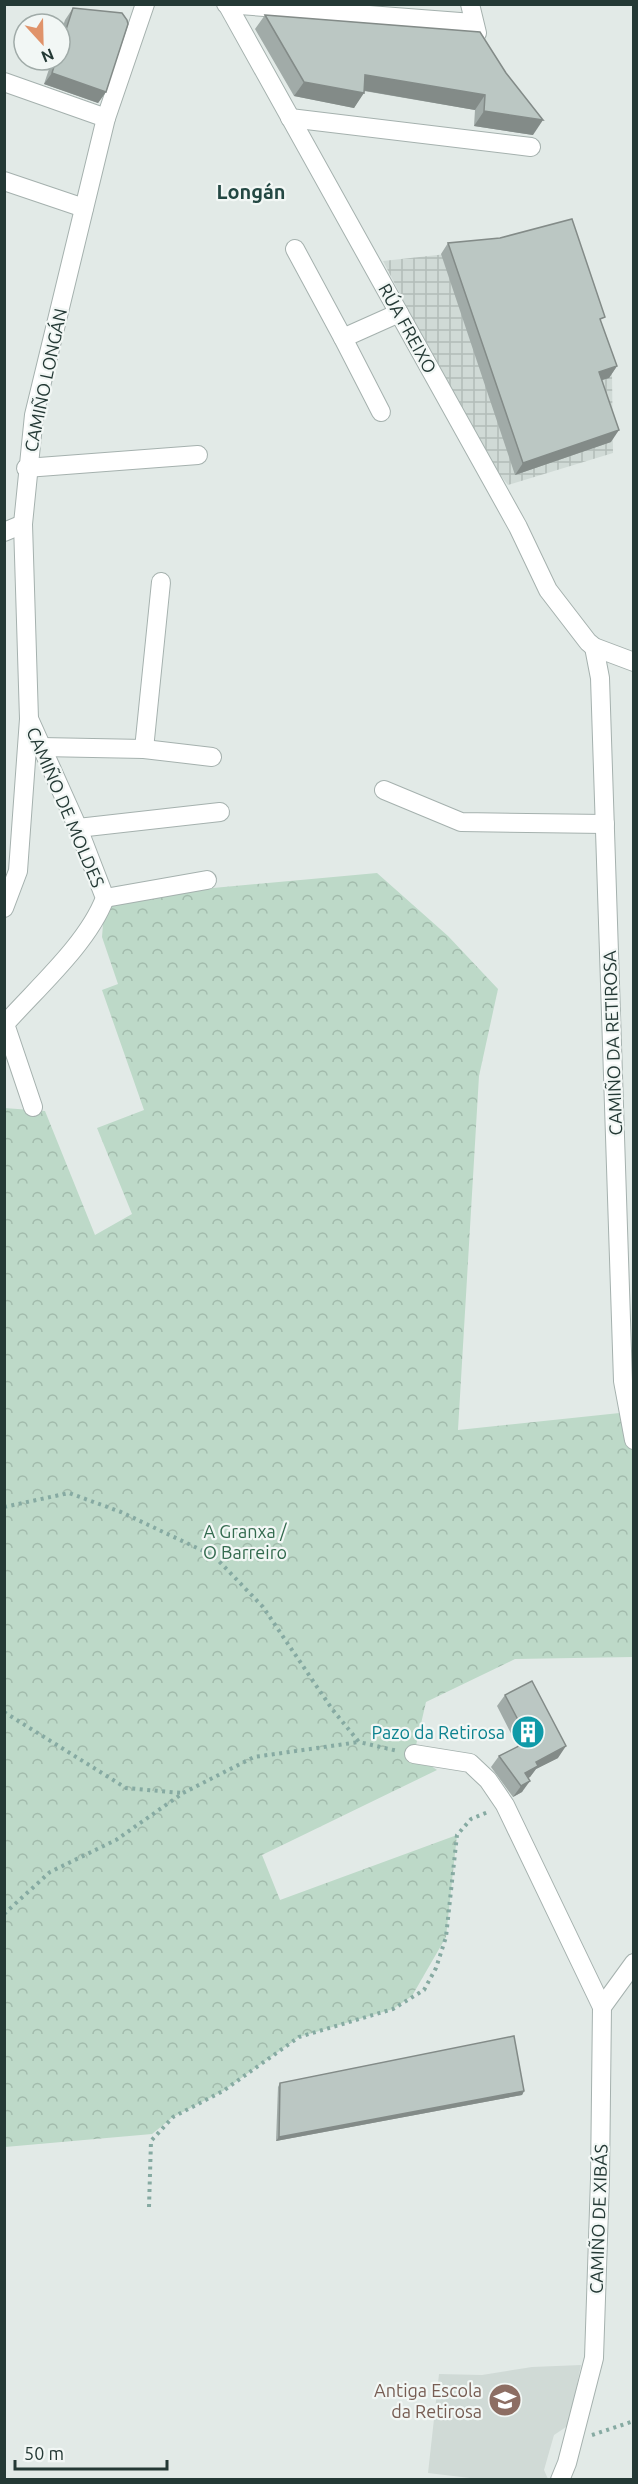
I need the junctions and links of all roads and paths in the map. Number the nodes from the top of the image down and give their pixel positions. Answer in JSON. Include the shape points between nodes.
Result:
{"nodes":[{"id":1,"x":145,"y":4,"type":"edge"},
{"id":2,"x":227,"y":4,"type":"edge"},
{"id":3,"x":470,"y":4,"type":"edge"},
{"id":4,"x":473,"y":23,"type":"junction"},
{"id":5,"x":486,"y":53,"type":"edge"},
{"id":6,"x":4,"y":82,"type":"edge"},
{"id":7,"x":106,"y":118,"type":"junction"},
{"id":8,"x":290,"y":118,"type":"junction"},
{"id":9,"x":531,"y":147,"type":"dead end"},
{"id":10,"x":4,"y":181,"type":"edge"},
{"id":11,"x":84,"y":208,"type":"junction"},
{"id":12,"x":295,"y":249,"type":"dead end"},
{"id":13,"x":399,"y":312,"type":"junction"},
{"id":14,"x":343,"y":338,"type":"junction"},
{"id":15,"x":381,"y":412,"type":"dead end"},
{"id":16,"x":198,"y":454,"type":"dead end"},
{"id":17,"x":27,"y":468,"type":"junction"},
{"id":18,"x":23,"y":524,"type":"junction"},
{"id":19,"x":4,"y":532,"type":"edge"},
{"id":20,"x":161,"y":582,"type":"dead end"},
{"id":21,"x":594,"y":647,"type":"junction"},
{"id":22,"x":633,"y":662,"type":"edge"},
{"id":23,"x":29,"y":719,"type":"junction"},
{"id":24,"x":41,"y":747,"type":"junction"},
{"id":25,"x":144,"y":749,"type":"junction"},
{"id":26,"x":212,"y":757,"type":"dead end"},
{"id":27,"x":384,"y":790,"type":"dead end"},
{"id":28,"x":220,"y":812,"type":"dead end"},
{"id":29,"x":605,"y":824,"type":"junction"},
{"id":30,"x":78,"y":828,"type":"junction"},
{"id":31,"x":207,"y":880,"type":"dead end"},
{"id":32,"x":105,"y":898,"type":"junction"},
{"id":33,"x":4,"y":908,"type":"edge"},
{"id":34,"x":33,"y":1107,"type":"dead end"},
{"id":35,"x":633,"y":1440,"type":"edge"},
{"id":36,"x":4,"y":1507,"type":"edge"},
{"id":37,"x":4,"y":1712,"type":"edge"},
{"id":38,"x":359,"y":1742,"type":"junction"},
{"id":39,"x":414,"y":1754,"type":"joint"},
{"id":40,"x":183,"y":1793,"type":"junction"},
{"id":41,"x":505,"y":1805,"type":"junction"},
{"id":42,"x":4,"y":1914,"type":"edge"},
{"id":43,"x":633,"y":1963,"type":"edge"},
{"id":44,"x":602,"y":2007,"type":"junction"},
{"id":45,"x":149,"y":2207,"type":"dead end"},
{"id":46,"x":633,"y":2421,"type":"edge"},
{"id":47,"x":573,"y":2442,"type":"junction"},
{"id":48,"x":560,"y":2480,"type":"edge"}],
"edges":[{"from":1,"to":7,"type":"street","name":"CAMIÑO LONGÁN"},
{"from":2,"to":4,"type":"street"},
{"from":2,"to":8,"type":"street","name":"RÚA FREIXO"},
{"from":3,"to":4,"type":"street"},
{"from":4,"to":5,"type":"street"},
{"from":6,"to":7,"type":"street"},
{"from":7,"to":11,"type":"street","name":"CAMIÑO LONGÁN"},
{"from":8,"to":9,"type":"street"},
{"from":8,"to":13,"type":"street","name":"RÚA FREIXO"},
{"from":10,"to":11,"type":"street"},
{"from":11,"to":17,"type":"street","name":"CAMIÑO LONGÁN","via":[[34,415]]},
{"from":12,"to":14,"type":"street"},
{"from":13,"to":14,"type":"street"},
{"from":13,"to":21,"type":"street","name":"RÚA FREIXO","via":[[518,526],[548,590]]},
{"from":14,"to":15,"type":"street"},
{"from":16,"to":17,"type":"street"},
{"from":17,"to":18,"type":"street","name":"CAMIÑO LONGÁN"},
{"from":18,"to":19,"type":"street"},
{"from":18,"to":23,"type":"street","name":"CAMIÑO LONGÁN"},
{"from":20,"to":25,"type":"street"},
{"from":21,"to":22,"type":"street"},
{"from":21,"to":29,"type":"street","name":"CAMIÑO DA RETIROSA","via":[[600,678]]},
{"from":23,"to":24,"type":"street","name":"CAMIÑO DE MOLDES"},
{"from":23,"to":33,"type":"street","name":"CAMIÑO LONGÁN","via":[[18,871]]},
{"from":24,"to":25,"type":"street"},
{"from":24,"to":30,"type":"street","name":"CAMIÑO DE MOLDES"},
{"from":25,"to":26,"type":"street"},
{"from":27,"to":29,"type":"street","via":[[461,822]]},
{"from":28,"to":30,"type":"street"},
{"from":29,"to":35,"type":"street","name":"CAMIÑO DA RETIROSA","via":[[623,1381]]},
{"from":30,"to":32,"type":"street","name":"CAMIÑO DE MOLDES"},
{"from":31,"to":32,"type":"street"},
{"from":32,"to":34,"type":"street","name":"CAMIÑO DE MOLDES","via":[[87,933],[5,1024]]},
{"from":36,"to":38,"type":"path","via":[[69,1493],[121,1512],[214,1556],[263,1607]]},
{"from":37,"to":40,"type":"path","via":[[126,1788]]},
{"from":38,"to":39,"type":"path"},
{"from":38,"to":40,"type":"path","via":[[254,1756]]},
{"from":39,"to":41,"type":"street","via":[[470,1763]]},
{"from":40,"to":42,"type":"path","via":[[116,1840],[50,1872]]},
{"from":41,"to":44,"type":"street"},
{"from":41,"to":45,"type":"path","via":[[471,1820],[457,1835],[447,1937],[424,1990],[393,2009],[299,2037],[223,2091],[173,2117],[151,2141]]},
{"from":43,"to":44,"type":"street"},
{"from":44,"to":47,"type":"street","name":"CAMIÑO DE XIBÁS","via":[[594,2358]]},
{"from":46,"to":47,"type":"path"},
{"from":47,"to":48,"type":"street","name":"CAMIÑO DE XIBÁS"}]}
